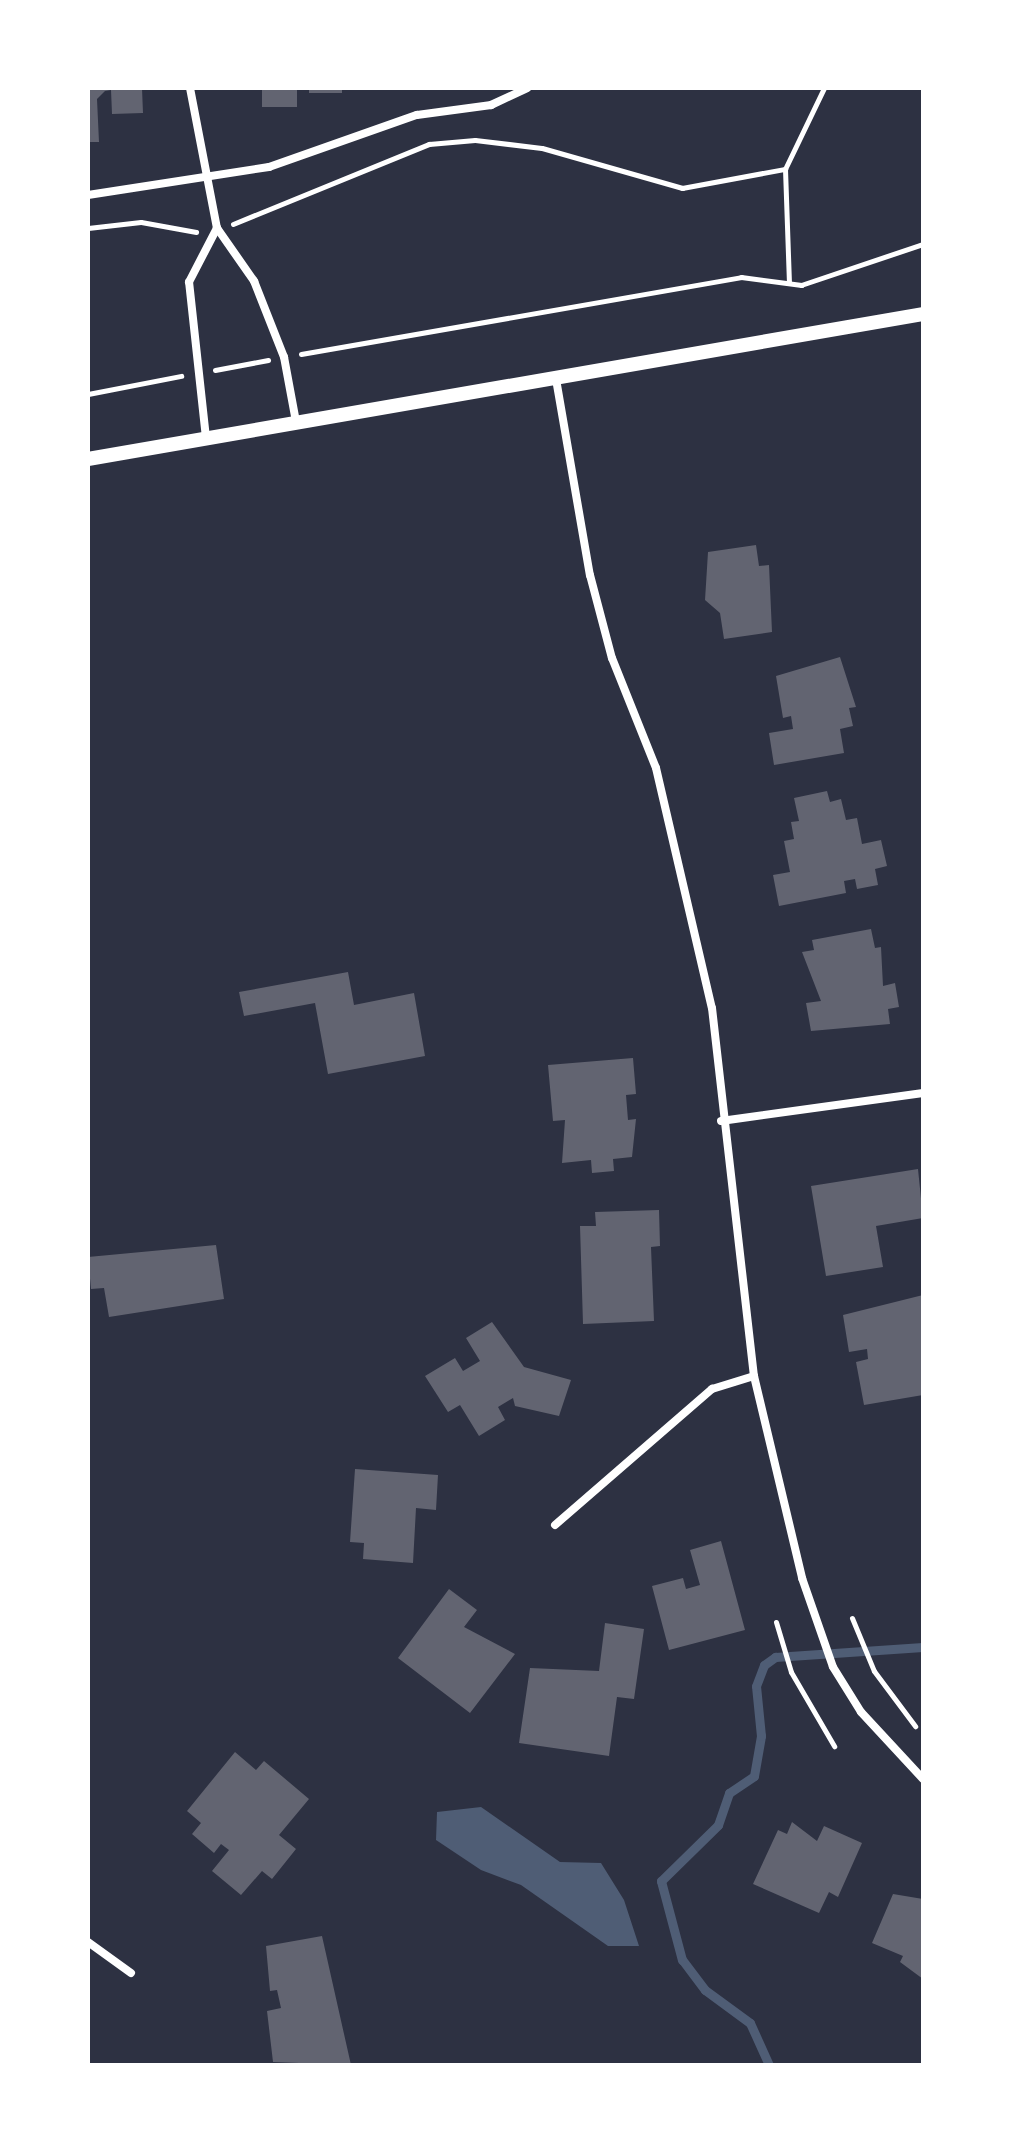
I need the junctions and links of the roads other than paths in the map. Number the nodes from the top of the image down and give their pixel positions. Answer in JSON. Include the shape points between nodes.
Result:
{"nodes":[{"id":1,"x":190,"y":88,"type":"edge"},
{"id":2,"x":527,"y":88,"type":"edge"},
{"id":3,"x":207,"y":177,"type":"junction"},
{"id":4,"x":88,"y":195,"type":"edge"},
{"id":5,"x":217,"y":228,"type":"junction"},
{"id":6,"x":923,"y":314,"type":"edge"},
{"id":7,"x":556,"y":379,"type":"junction"},
{"id":8,"x":296,"y":422,"type":"junction"},
{"id":9,"x":206,"y":438,"type":"junction"},
{"id":10,"x":88,"y":459,"type":"edge"},
{"id":11,"x":923,"y":1093,"type":"edge"},
{"id":12,"x":721,"y":1121,"type":"junction"},
{"id":13,"x":754,"y":1376,"type":"junction"},
{"id":14,"x":555,"y":1525,"type":"dead end"},
{"id":15,"x":923,"y":1779,"type":"edge"},
{"id":16,"x":88,"y":1942,"type":"edge"},
{"id":17,"x":131,"y":1973,"type":"dead end"}],
"edges":[{"from":1,"to":3,"type":"street"},
{"from":2,"to":3,"type":"street","via":[[491,105],[417,115],[269,167]]},
{"from":3,"to":4,"type":"street"},
{"from":3,"to":5,"type":"street"},
{"from":5,"to":8,"type":"street","via":[[254,281],[284,357]]},
{"from":5,"to":9,"type":"street","via":[[189,282]]},
{"from":6,"to":7,"type":"street"},
{"from":7,"to":8,"type":"street"},
{"from":7,"to":12,"type":"street","via":[[590,575],[612,658],[656,768],[712,1008]]},
{"from":8,"to":9,"type":"street"},
{"from":9,"to":10,"type":"street"},
{"from":11,"to":12,"type":"street"},
{"from":12,"to":13,"type":"street"},
{"from":13,"to":14,"type":"street","via":[[712,1389]]},
{"from":13,"to":15,"type":"street","via":[[802,1578],[833,1667],[861,1712]]},
{"from":16,"to":17,"type":"street"}]}
